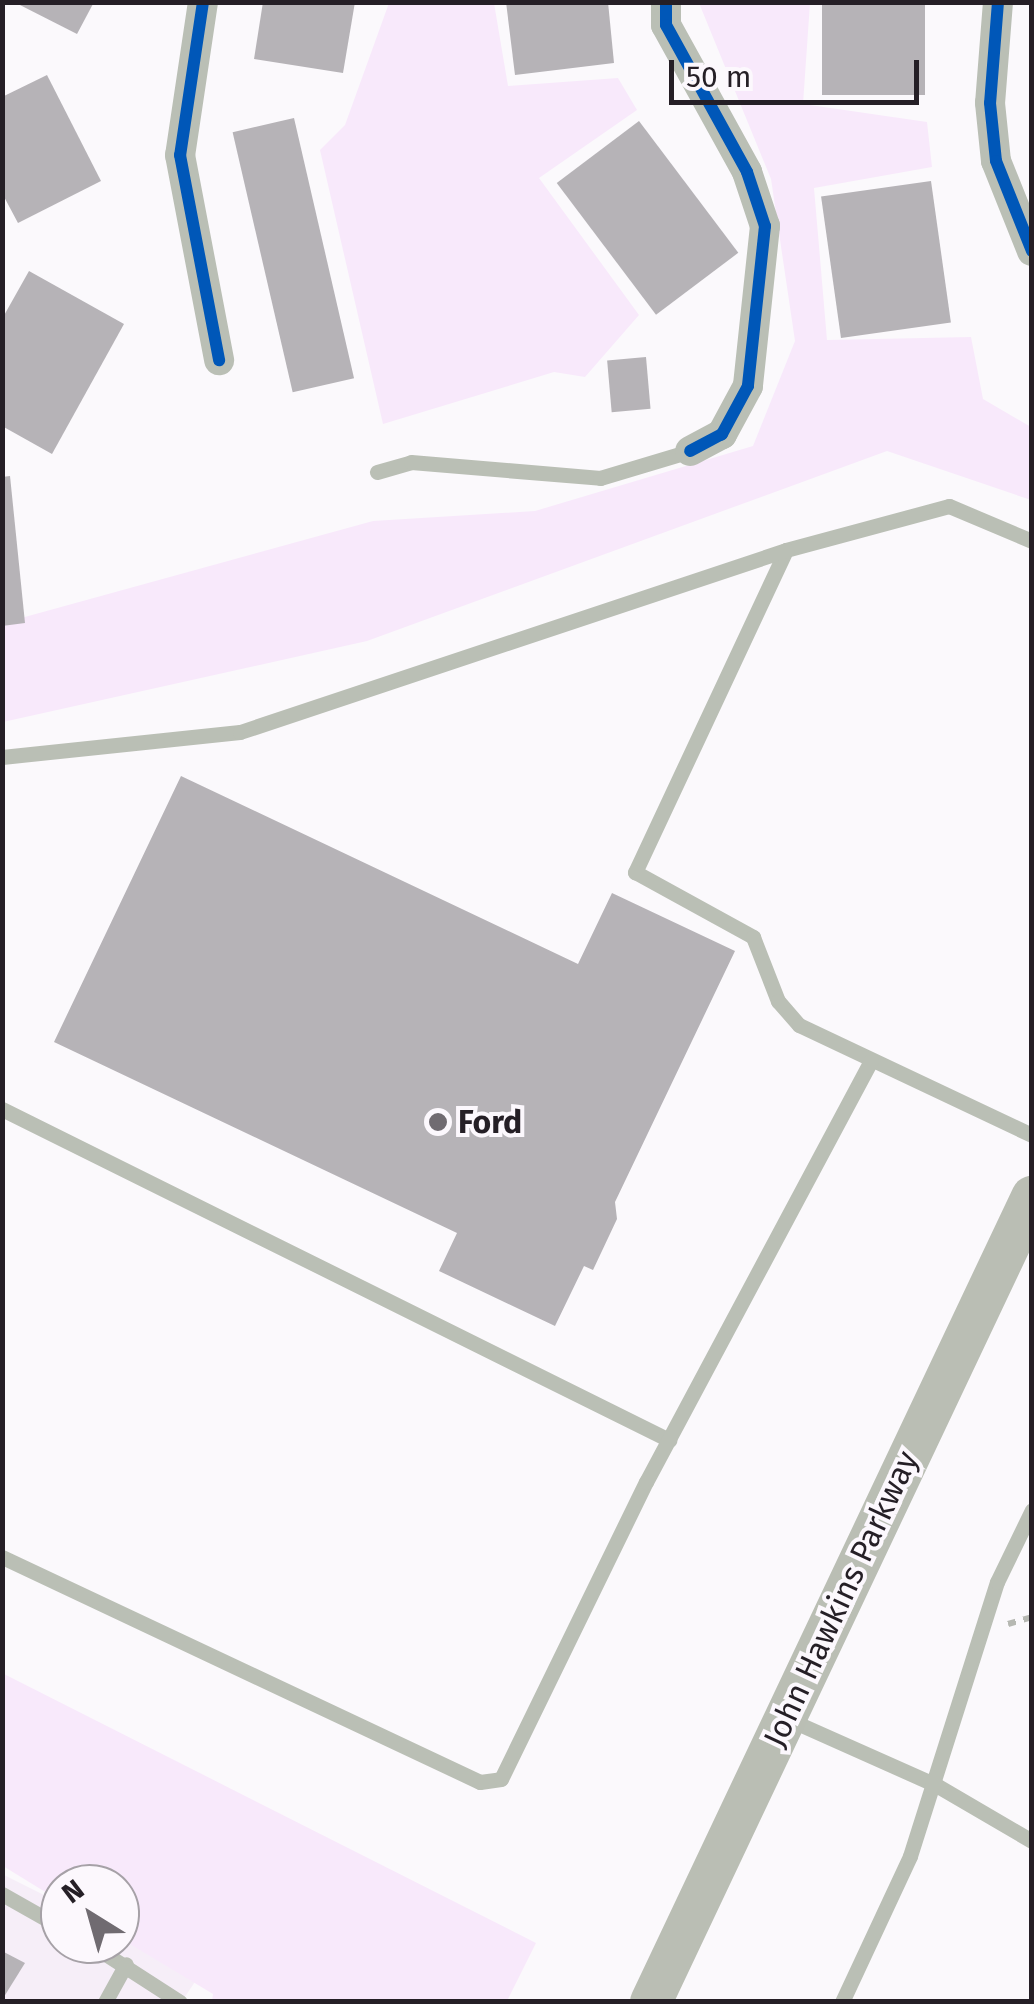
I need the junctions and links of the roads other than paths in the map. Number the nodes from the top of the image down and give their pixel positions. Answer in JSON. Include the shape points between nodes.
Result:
{"nodes":[{"id":1,"x":203,"y":2,"type":"edge"},
{"id":2,"x":666,"y":2,"type":"edge"},
{"id":3,"x":998,"y":2,"type":"edge"},
{"id":4,"x":1032,"y":251,"type":"edge"},
{"id":5,"x":219,"y":360,"type":"dead end"},
{"id":6,"x":690,"y":451,"type":"joint"},
{"id":7,"x":377,"y":472,"type":"dead end"},
{"id":8,"x":1032,"y":541,"type":"edge"},
{"id":9,"x":786,"y":550,"type":"junction"},
{"id":10,"x":2,"y":757,"type":"edge"},
{"id":11,"x":872,"y":1060,"type":"junction"},
{"id":12,"x":2,"y":1109,"type":"edge"},
{"id":13,"x":1032,"y":1135,"type":"edge"},
{"id":14,"x":1032,"y":1197,"type":"edge"},
{"id":15,"x":669,"y":1440,"type":"junction"},
{"id":16,"x":1032,"y":1510,"type":"edge"},
{"id":17,"x":2,"y":1556,"type":"edge"},
{"id":18,"x":785,"y":1718,"type":"junction"},
{"id":19,"x":936,"y":1785,"type":"junction"},
{"id":20,"x":1032,"y":1841,"type":"edge"},
{"id":21,"x":2,"y":1894,"type":"edge"},
{"id":22,"x":40,"y":1916,"type":"edge"},
{"id":23,"x":126,"y":1964,"type":"joint"},
{"id":24,"x":106,"y":2002,"type":"edge"},
{"id":25,"x":180,"y":2002,"type":"edge"},
{"id":26,"x":651,"y":2002,"type":"edge"},
{"id":27,"x":842,"y":2002,"type":"edge"}],
"edges":[{"from":1,"to":5,"type":"street","via":[[180,155]]},
{"from":2,"to":6,"type":"street","via":[[666,25],[748,172],[765,226],[748,386],[722,434]]},
{"from":3,"to":4,"type":"street","via":[[990,103],[996,161]]},
{"from":6,"to":7,"type":"lane","via":[[600,478],[412,462]]},
{"from":8,"to":9,"type":"lane","via":[[949,506]]},
{"from":9,"to":10,"type":"lane","via":[[240,732]]},
{"from":9,"to":11,"type":"lane","via":[[634,872],[753,937],[778,1001],[799,1025]]},
{"from":11,"to":13,"type":"lane"},
{"from":11,"to":15,"type":"lane"},
{"from":12,"to":15,"type":"lane"},
{"from":14,"to":18,"type":"main road","name":"John Hawkins Parkway"},
{"from":15,"to":17,"type":"lane","via":[[501,1779],[480,1782]]},
{"from":16,"to":19,"type":"lane","via":[[998,1582]]},
{"from":18,"to":19,"type":"lane"},
{"from":18,"to":26,"type":"main road","name":"John Hawkins Parkway"},
{"from":19,"to":20,"type":"lane"},
{"from":19,"to":27,"type":"lane"},
{"from":21,"to":22,"type":"lane"},
{"from":23,"to":24,"type":"lane"},
{"from":23,"to":25,"type":"lane"}]}
